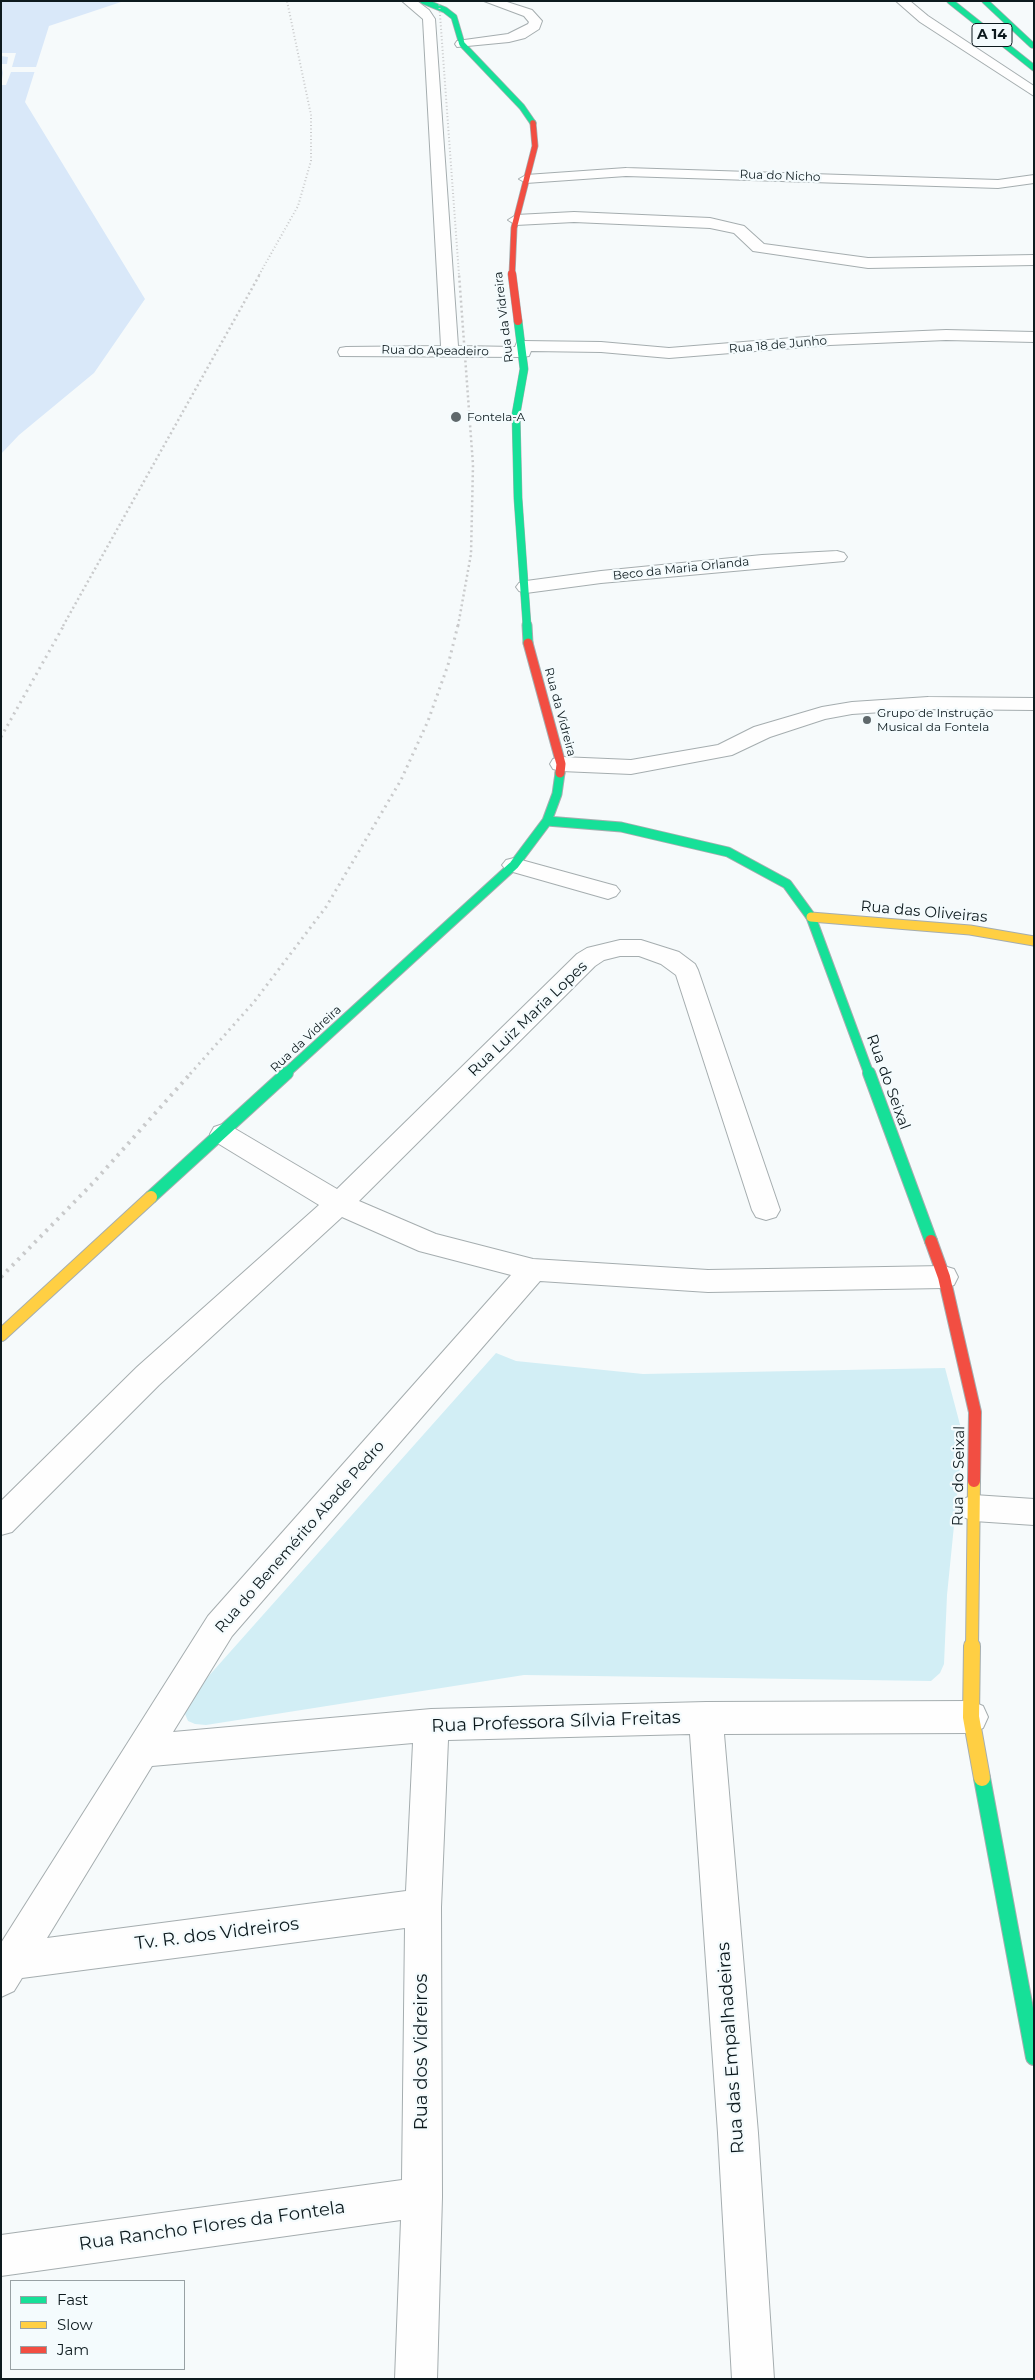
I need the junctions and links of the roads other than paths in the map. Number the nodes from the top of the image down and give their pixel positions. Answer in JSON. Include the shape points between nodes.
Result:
{"nodes":[{"id":1,"x":408,"y":1,"type":"edge"},
{"id":2,"x":423,"y":1,"type":"edge"},
{"id":3,"x":490,"y":1,"type":"edge"},
{"id":4,"x":902,"y":1,"type":"edge"},
{"id":5,"x":950,"y":1,"type":"edge"},
{"id":6,"x":974,"y":1,"type":"edge"},
{"id":7,"x":986,"y":1,"type":"edge"},
{"id":8,"x":462,"y":44,"type":"junction"},
{"id":9,"x":1033,"y":45,"type":"edge"},
{"id":10,"x":1034,"y":68,"type":"edge"},
{"id":11,"x":1034,"y":92,"type":"edge"},
{"id":12,"x":526,"y":179,"type":"junction"},
{"id":13,"x":1034,"y":179,"type":"edge"},
{"id":14,"x":516,"y":220,"type":"junction"},
{"id":15,"x":1034,"y":260,"type":"edge"},
{"id":16,"x":1034,"y":338,"type":"edge"},
{"id":17,"x":523,"y":349,"type":"junction"},
{"id":18,"x":450,"y":351,"type":"junction"},
{"id":19,"x":346,"y":352,"type":"dead end"},
{"id":20,"x":837,"y":557,"type":"dead end"},
{"id":21,"x":526,"y":587,"type":"junction"},
{"id":22,"x":1034,"y":704,"type":"edge"},
{"id":23,"x":561,"y":764,"type":"junction"},
{"id":24,"x":547,"y":821,"type":"junction"},
{"id":25,"x":514,"y":865,"type":"junction"},
{"id":26,"x":608,"y":891,"type":"dead end"},
{"id":27,"x":811,"y":917,"type":"junction"},
{"id":28,"x":1034,"y":941,"type":"edge"},
{"id":29,"x":223,"y":1134,"type":"junction"},
{"id":30,"x":339,"y":1204,"type":"junction"},
{"id":31,"x":766,"y":1210,"type":"dead end"},
{"id":32,"x":533,"y":1270,"type":"junction"},
{"id":33,"x":944,"y":1277,"type":"junction"},
{"id":34,"x":1,"y":1335,"type":"edge"},
{"id":35,"x":974,"y":1508,"type":"junction"},
{"id":36,"x":1034,"y":1512,"type":"edge"},
{"id":37,"x":1,"y":1522,"type":"edge"},
{"id":38,"x":971,"y":1717,"type":"junction"},
{"id":39,"x":706,"y":1718,"type":"junction"},
{"id":40,"x":431,"y":1725,"type":"junction"},
{"id":41,"x":143,"y":1751,"type":"junction"},
{"id":42,"x":422,"y":1907,"type":"junction"},
{"id":43,"x":6,"y":1970,"type":"edge"},
{"id":44,"x":1034,"y":2057,"type":"edge"},
{"id":45,"x":422,"y":2197,"type":"junction"},
{"id":46,"x":1,"y":2256,"type":"edge"},
{"id":47,"x":416,"y":2379,"type":"edge"},
{"id":48,"x":753,"y":2379,"type":"edge"}],
"edges":[{"from":1,"to":18,"type":"street","via":[[429,19]]},
{"from":2,"to":8,"type":"main road","name":"Rua da Vidreira","via":[[454,17]]},
{"from":3,"to":8,"type":"street","via":[[528,13],[536,21],[534,26],[509,38]]},
{"from":4,"to":11,"type":"street"},
{"from":5,"to":10,"type":"main road","number":"A 14"},
{"from":6,"to":9,"type":"main road","number":"A 14"},
{"from":7,"to":9,"type":"main road"},
{"from":8,"to":12,"type":"main road","name":"Rua da Vidreira","via":[[534,124],[535,146]]},
{"from":12,"to":13,"type":"street","name":"Rua do Nicho","via":[[626,172],[998,184]]},
{"from":12,"to":14,"type":"main road","name":"Rua da Vidreira"},
{"from":14,"to":15,"type":"street","via":[[574,217],[710,223],[739,229],[759,248],[868,263]]},
{"from":14,"to":17,"type":"main road","name":"Rua da Vidreira","via":[[511,270]]},
{"from":16,"to":17,"type":"street","name":"Rua 18 de Junho","via":[[936,335],[669,353],[601,347]]},
{"from":17,"to":18,"type":"street","name":"Rua do Apeadeiro"},
{"from":17,"to":21,"type":"main road","name":"Rua da Vidreira","via":[[524,369],[516,424],[518,498]]},
{"from":18,"to":19,"type":"street","name":"Rua do Apeadeiro"},
{"from":20,"to":21,"type":"street","name":"Beco da Maria Orlanda","via":[[762,561]]},
{"from":21,"to":23,"type":"main road","name":"Rua da Vidreira","via":[[528,643]]},
{"from":22,"to":23,"type":"street","via":[[928,703],[852,708],[822,713],[762,732],[724,750],[630,767]]},
{"from":23,"to":24,"type":"main road","name":"Rua da Vidreira","via":[[557,794]]},
{"from":24,"to":25,"type":"main road","name":"Rua da Vidreira"},
{"from":24,"to":27,"type":"main road","name":"Rua do Seixal","via":[[621,827],[728,852],[787,884]]},
{"from":25,"to":26,"type":"street"},
{"from":25,"to":29,"type":"main road","name":"Rua da Vidreira"},
{"from":27,"to":28,"type":"main road","name":"Rua das Oliveiras","via":[[970,930]]},
{"from":27,"to":33,"type":"main road","name":"Rua do Seixal"},
{"from":29,"to":30,"type":"street"},
{"from":29,"to":34,"type":"main road","name":"Rua da Vidreira"},
{"from":30,"to":31,"type":"street","name":"Rua Luiz Maria Lopes","via":[[586,960],[608,950],[630,947],[651,950],[686,970]]},
{"from":30,"to":32,"type":"street","via":[[429,1243]]},
{"from":30,"to":37,"type":"street","name":"Rua Luiz Maria Lopes","via":[[148,1376]]},
{"from":32,"to":33,"type":"street","via":[[708,1281]]},
{"from":32,"to":41,"type":"street","name":"Rua do Benemérito Abade Pedro","via":[[220,1626]]},
{"from":33,"to":35,"type":"main road","name":"Rua do Seixal","via":[[975,1412]]},
{"from":35,"to":36,"type":"street"},
{"from":35,"to":38,"type":"main road","name":"Rua do Seixal"},
{"from":38,"to":39,"type":"street","name":"Rua Professora Sílvia Freitas"},
{"from":38,"to":44,"type":"main road","name":"Rua do Seixal"},
{"from":39,"to":40,"type":"street","name":"Rua Professora Sílvia Freitas"},
{"from":39,"to":48,"type":"street","name":"Rua das Empalhadeiras"},
{"from":40,"to":41,"type":"street","name":"Rua Professora Sílvia Freitas"},
{"from":40,"to":42,"type":"street","name":"Rua dos Vidreiros"},
{"from":41,"to":43,"type":"street","name":"Rua do Benemérito Abade Pedro"},
{"from":42,"to":43,"type":"street","name":"Tv. R. dos Vidreiros"},
{"from":42,"to":45,"type":"street","name":"Rua dos Vidreiros"},
{"from":45,"to":46,"type":"street","name":"Rua Rancho Flores da Fontela"},
{"from":45,"to":47,"type":"street","name":"Rua dos Vidreiros"}]}
